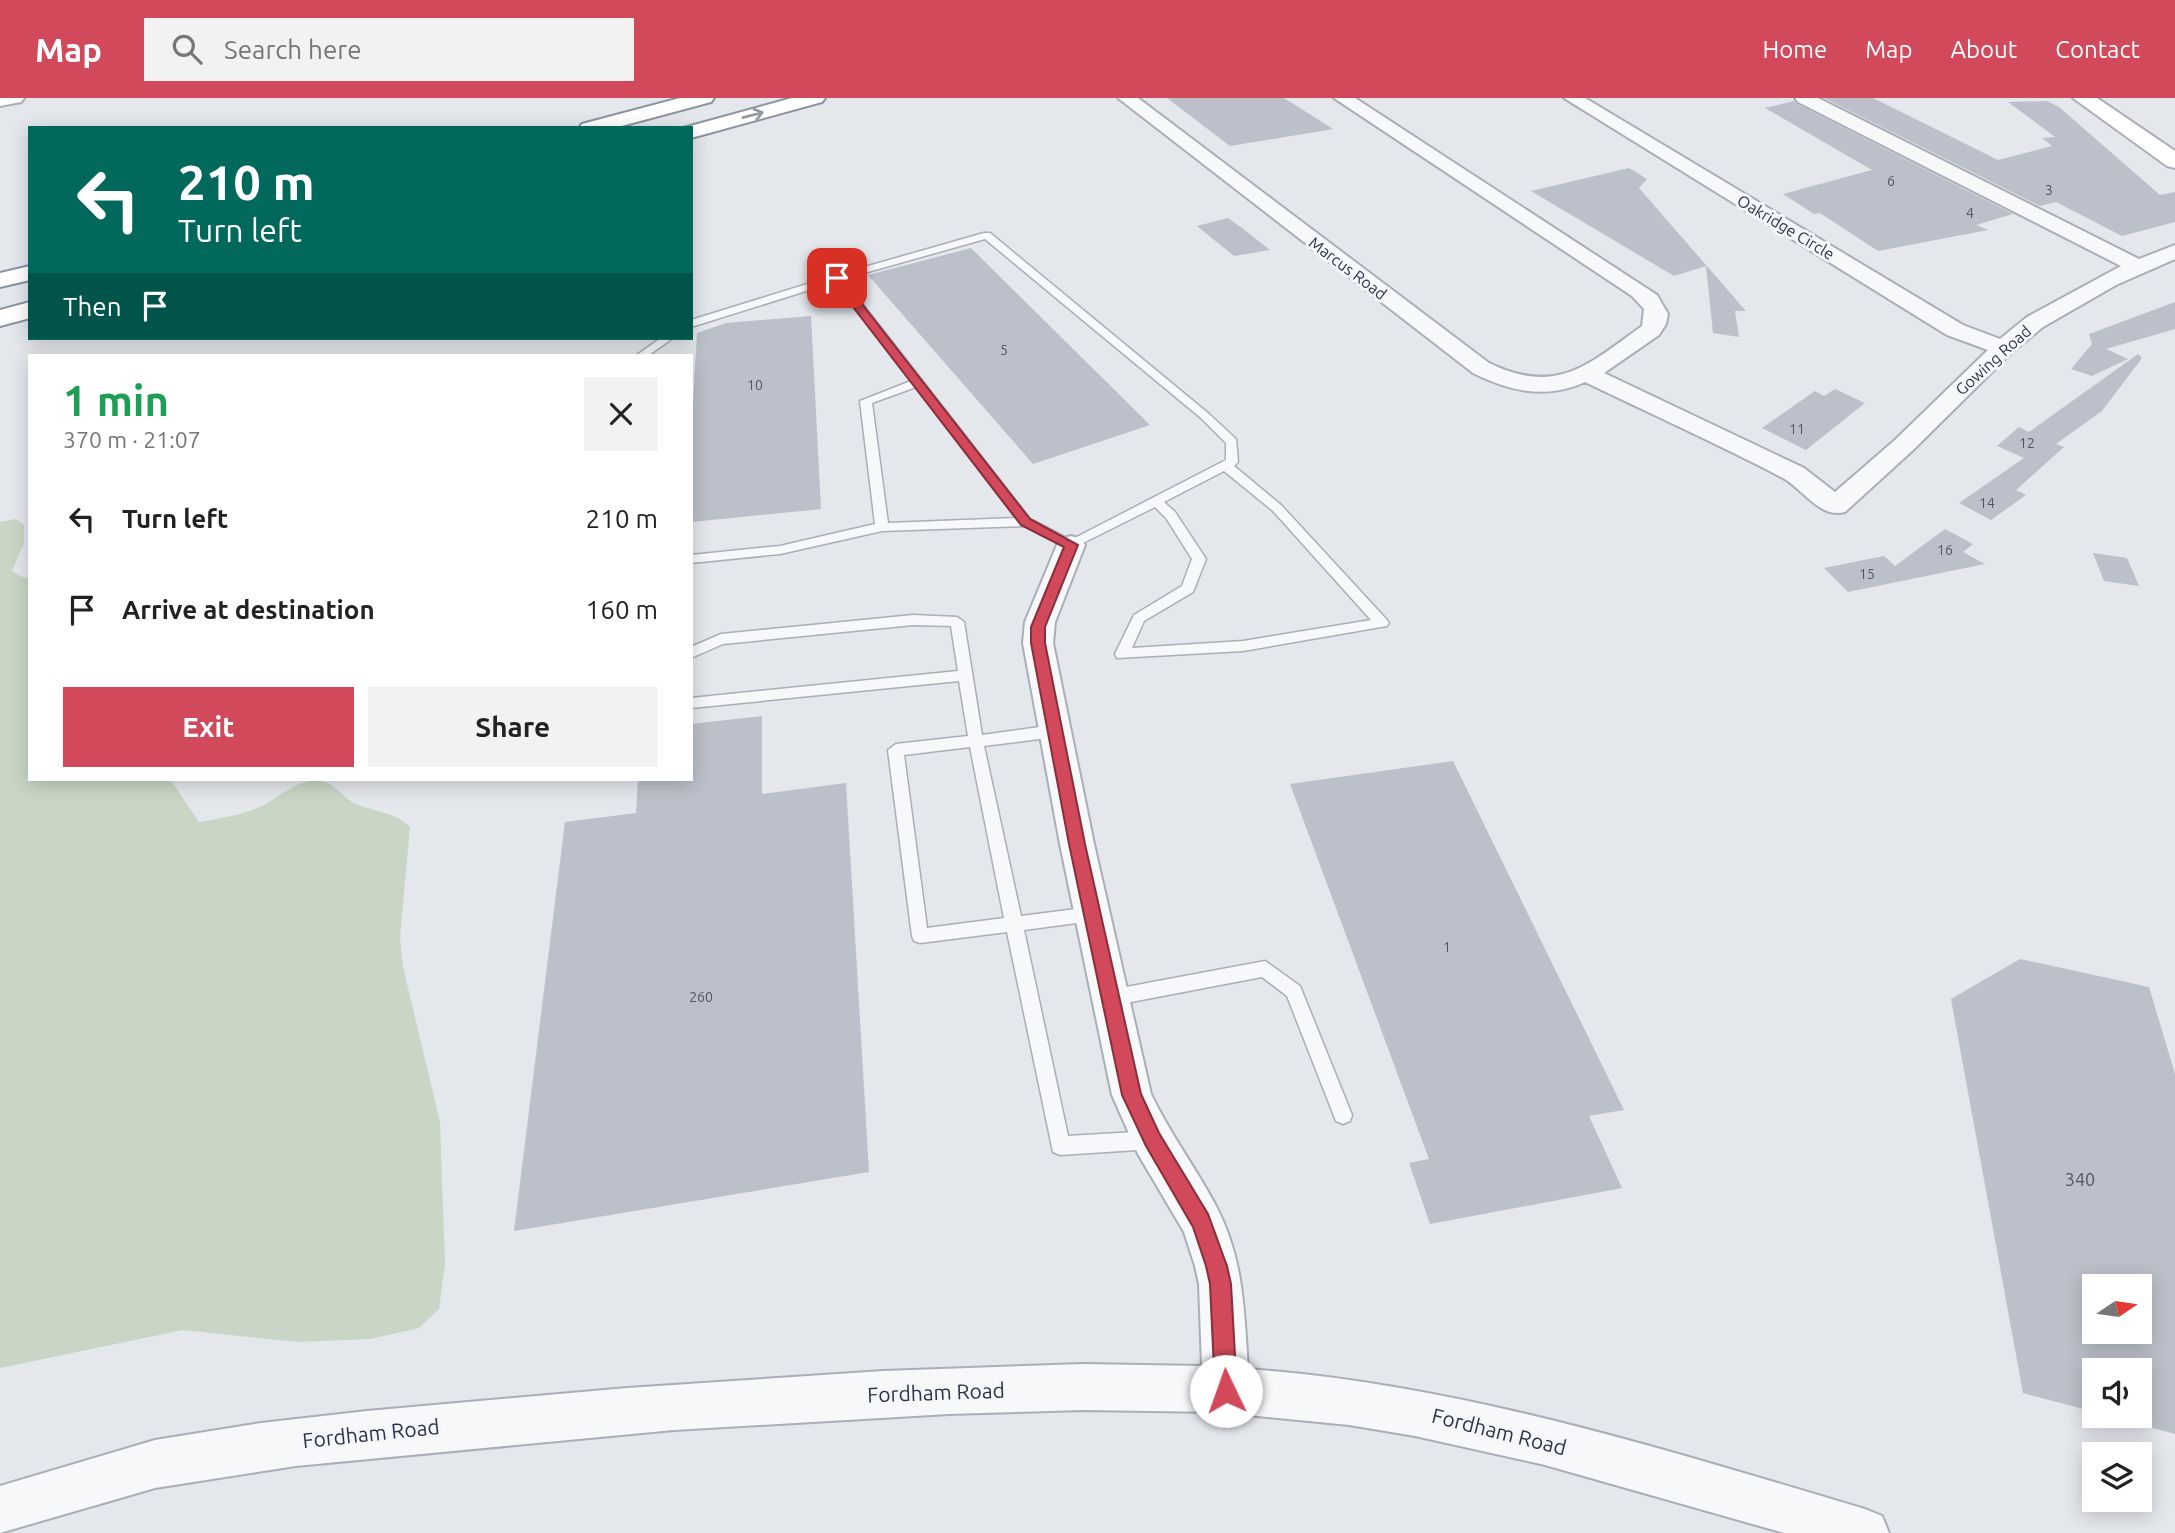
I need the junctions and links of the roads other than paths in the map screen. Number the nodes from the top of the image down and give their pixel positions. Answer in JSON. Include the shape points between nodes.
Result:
{"nodes":[{"id":1,"x":14,"y":98,"type":"edge"},
{"id":2,"x":704,"y":98,"type":"edge"},
{"id":3,"x":815,"y":98,"type":"edge"},
{"id":4,"x":1127,"y":98,"type":"edge"},
{"id":5,"x":1343,"y":98,"type":"edge"},
{"id":6,"x":1573,"y":98,"type":"edge"},
{"id":7,"x":1804,"y":98,"type":"edge"},
{"id":8,"x":2083,"y":98,"type":"edge"},
{"id":9,"x":0,"y":100,"type":"edge"},
{"id":10,"x":597,"y":126,"type":"edge"},
{"id":11,"x":693,"y":131,"type":"edge"},
{"id":12,"x":2175,"y":160,"type":"edge"},
{"id":13,"x":2175,"y":251,"type":"edge"},
{"id":14,"x":2137,"y":266,"type":"junction"},
{"id":15,"x":28,"y":274,"type":"edge"},
{"id":16,"x":837,"y":278,"type":"junction"},
{"id":17,"x":0,"y":281,"type":"edge"},
{"id":18,"x":28,"y":311,"type":"edge"},
{"id":19,"x":0,"y":318,"type":"edge"},
{"id":20,"x":693,"y":323,"type":"edge"},
{"id":21,"x":665,"y":340,"type":"edge"},
{"id":22,"x":2003,"y":348,"type":"junction"},
{"id":23,"x":644,"y":354,"type":"edge"},
{"id":24,"x":1588,"y":374,"type":"junction"},
{"id":25,"x":917,"y":383,"type":"junction"},
{"id":26,"x":1225,"y":465,"type":"junction"},
{"id":27,"x":1156,"y":501,"type":"junction"},
{"id":28,"x":1026,"y":522,"type":"junction"},
{"id":29,"x":882,"y":527,"type":"junction"},
{"id":30,"x":1072,"y":545,"type":"junction"},
{"id":31,"x":693,"y":559,"type":"edge"},
{"id":32,"x":693,"y":652,"type":"edge"},
{"id":33,"x":965,"y":675,"type":"junction"},
{"id":34,"x":693,"y":704,"type":"edge"},
{"id":35,"x":1055,"y":731,"type":"junction"},
{"id":36,"x":976,"y":741,"type":"junction"},
{"id":37,"x":1092,"y":914,"type":"junction"},
{"id":38,"x":1014,"y":924,"type":"junction"},
{"id":39,"x":1110,"y":998,"type":"junction"},
{"id":40,"x":1343,"y":1115,"type":"dead end"},
{"id":41,"x":1152,"y":1140,"type":"junction"},
{"id":42,"x":1226,"y":1391,"type":"junction"},
{"id":43,"x":0,"y":1510,"type":"edge"},
{"id":44,"x":1865,"y":1533,"type":"edge"}],
"edges":[{"from":1,"to":9,"type":"main road"},
{"from":2,"to":10,"type":"main road"},
{"from":11,"to":3,"type":"main road","one_way":true},
{"from":4,"to":24,"type":"street","name":"Marcus Road","via":[[1487,371],[1517,383],[1543,386]]},
{"from":5,"to":24,"type":"street","name":"Marcus Road","via":[[1647,296],[1655,307],[1657,322],[1651,330]]},
{"from":6,"to":22,"type":"street","name":"Oakridge Circle","via":[[1955,330]]},
{"from":7,"to":14,"type":"street"},
{"from":8,"to":12,"type":"main road"},
{"from":13,"to":14,"type":"street","name":"Gowing Road"},
{"from":14,"to":22,"type":"street","name":"Gowing Road","via":[[2046,315]]},
{"from":15,"to":17,"type":"main road"},
{"from":16,"to":20,"type":"lane"},
{"from":16,"to":25,"type":"lane"},
{"from":16,"to":26,"type":"lane","via":[[987,235],[1205,416],[1231,442],[1232,462]]},
{"from":18,"to":19,"type":"main road"},
{"from":21,"to":23,"type":"lane"},
{"from":22,"to":24,"type":"street","name":"Gowing Road","via":[[1836,506],[1789,471]]},
{"from":25,"to":28,"type":"lane"},
{"from":25,"to":29,"type":"lane","via":[[866,401]]},
{"from":26,"to":27,"type":"lane"},
{"from":26,"to":27,"type":"lane","via":[[1277,508],[1382,623],[1243,646],[1122,654],[1139,618],[1188,589],[1199,559],[1171,515]]},
{"from":27,"to":30,"type":"lane"},
{"from":28,"to":29,"type":"lane"},
{"from":28,"to":30,"type":"lane"},
{"from":29,"to":31,"type":"lane","via":[[780,550]]},
{"from":30,"to":35,"type":"street","via":[[1037,632]]},
{"from":32,"to":33,"type":"lane","via":[[721,639],[913,620],[957,622]]},
{"from":33,"to":34,"type":"lane"},
{"from":33,"to":36,"type":"lane"},
{"from":35,"to":36,"type":"lane"},
{"from":35,"to":37,"type":"street"},
{"from":36,"to":38,"type":"lane"},
{"from":36,"to":38,"type":"lane","via":[[896,750],[920,936]]},
{"from":37,"to":38,"type":"lane"},
{"from":37,"to":39,"type":"street"},
{"from":38,"to":41,"type":"lane","via":[[1060,1146]]},
{"from":39,"to":40,"type":"lane","via":[[1265,969],[1294,991]]},
{"from":39,"to":41,"type":"street","via":[[1132,1095]]},
{"from":41,"to":42,"type":"street","via":[[1212,1248],[1221,1284]]},
{"from":42,"to":43,"type":"street","name":"Fordham Road","via":[[1108,1388],[896,1393],[529,1417],[341,1437],[151,1465]]},
{"from":42,"to":44,"type":"street","name":"Fordham Road","via":[[1342,1401],[1439,1416],[1522,1435]]}]}
